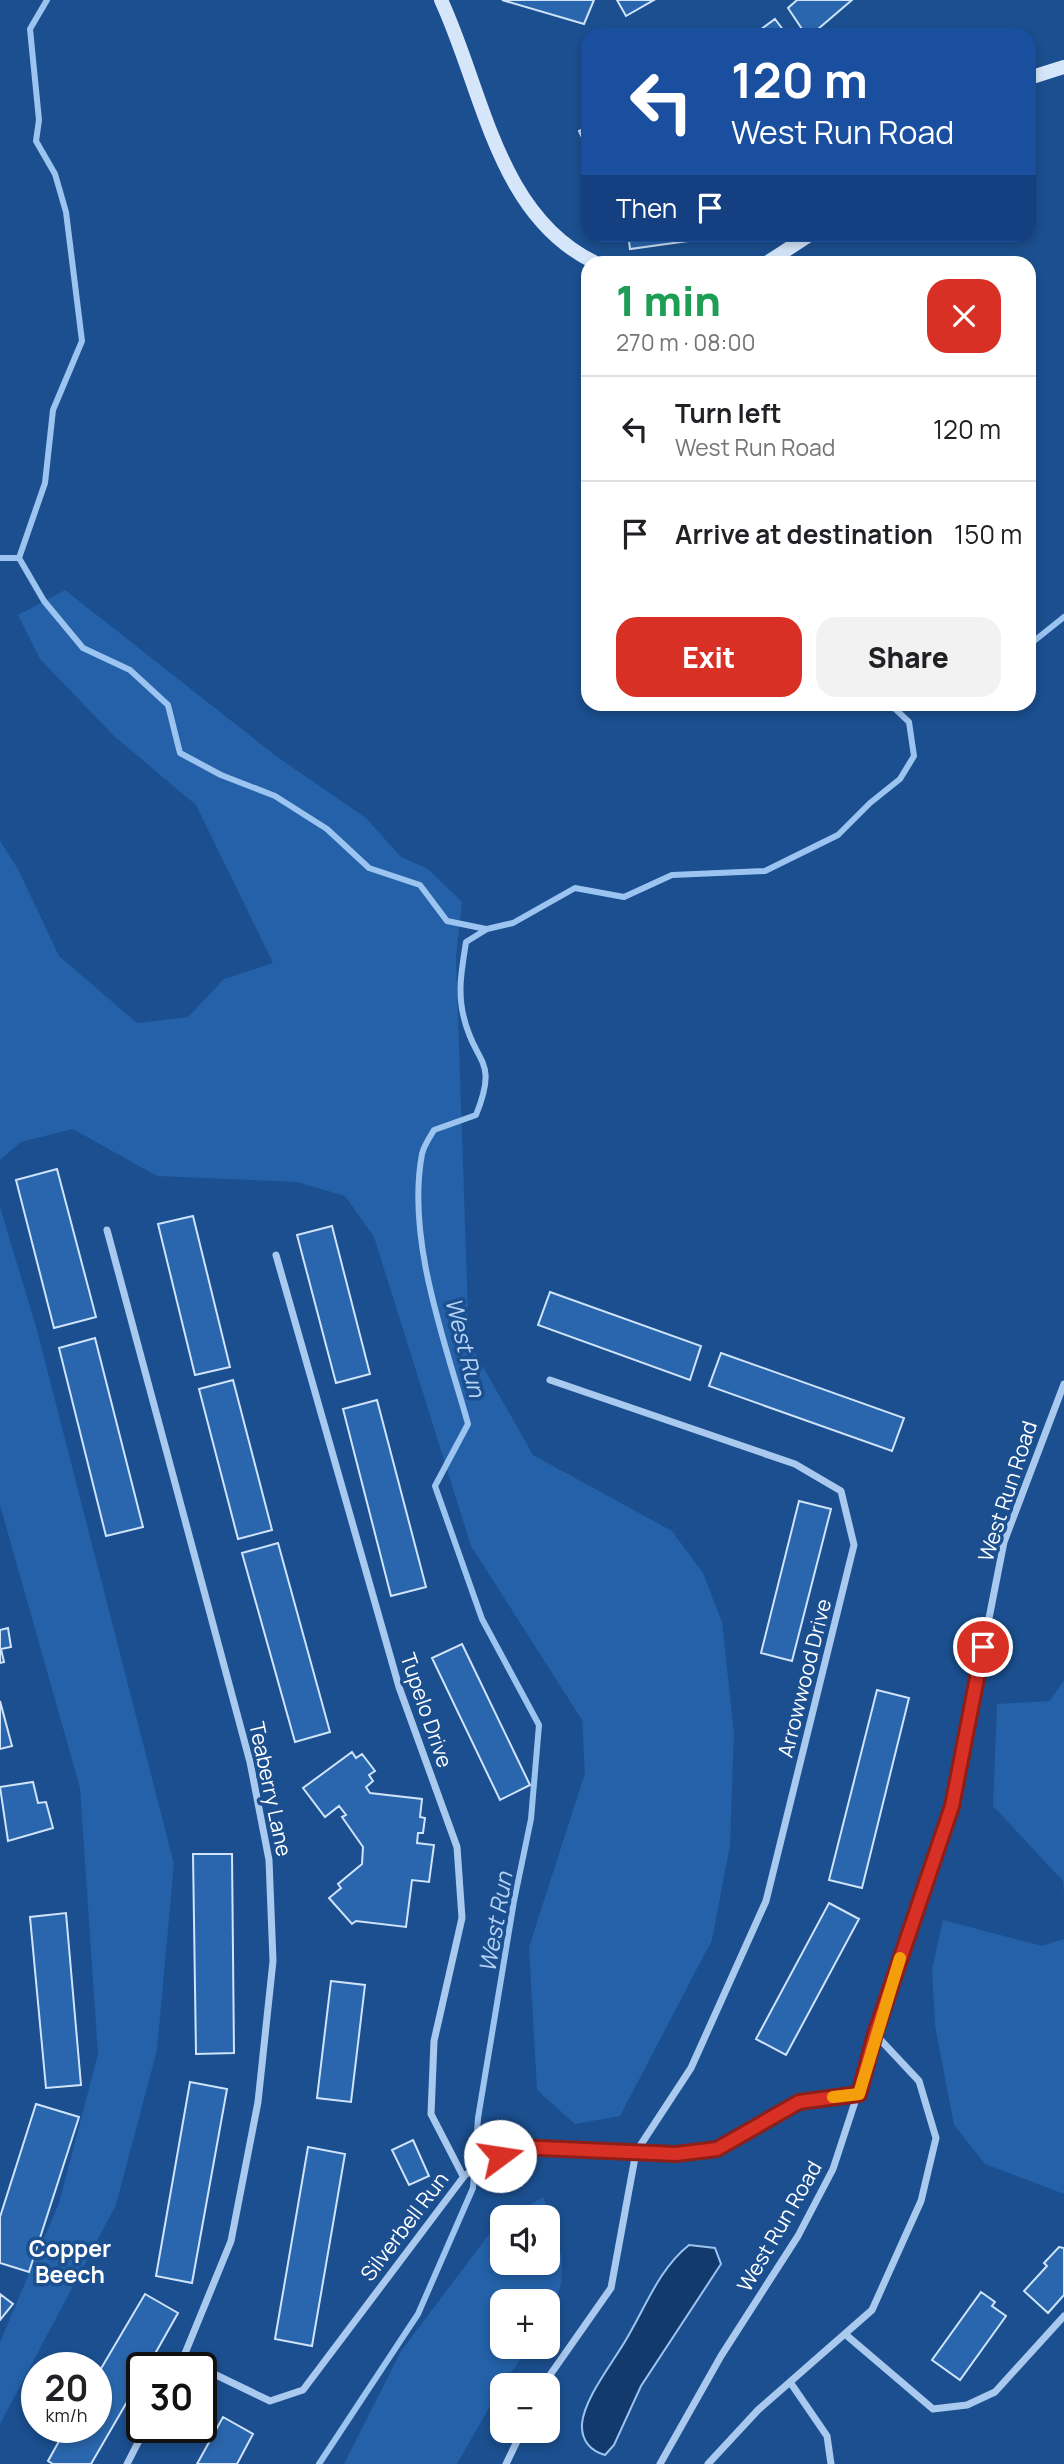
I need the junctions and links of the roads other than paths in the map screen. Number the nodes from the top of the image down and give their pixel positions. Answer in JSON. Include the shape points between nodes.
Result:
{"nodes":[{"id":1,"x":441,"y":0,"type":"edge"},
{"id":2,"x":1064,"y":67,"type":"edge"},
{"id":3,"x":1036,"y":76,"type":"edge"},
{"id":4,"x":799,"y":242,"type":"edge"},
{"id":5,"x":582,"y":256,"type":"edge"},
{"id":6,"x":777,"y":256,"type":"edge"},
{"id":7,"x":107,"y":1230,"type":"dead end"},
{"id":8,"x":276,"y":1255,"type":"dead end"},
{"id":9,"x":550,"y":1380,"type":"dead end"},
{"id":10,"x":1064,"y":1384,"type":"edge"},
{"id":11,"x":875,"y":2034,"type":"junction"},
{"id":12,"x":859,"y":2094,"type":"junction"},
{"id":13,"x":636,"y":2152,"type":"junction"},
{"id":14,"x":464,"y":2175,"type":"junction"},
{"id":15,"x":1064,"y":2316,"type":"edge"},
{"id":16,"x":845,"y":2334,"type":"junction"},
{"id":17,"x":186,"y":2352,"type":"edge"},
{"id":18,"x":551,"y":2373,"type":"edge"},
{"id":19,"x":217,"y":2375,"type":"edge"},
{"id":20,"x":790,"y":2382,"type":"junction"},
{"id":21,"x":138,"y":2443,"type":"edge"},
{"id":22,"x":516,"y":2443,"type":"edge"},
{"id":23,"x":127,"y":2464,"type":"edge"},
{"id":24,"x":506,"y":2464,"type":"edge"},
{"id":25,"x":660,"y":2464,"type":"edge"},
{"id":26,"x":708,"y":2464,"type":"edge"},
{"id":27,"x":831,"y":2464,"type":"edge"}],
"edges":[{"from":1,"to":5,"type":"street","via":[[509,172],[545,229]]},
{"from":2,"to":3,"type":"street"},
{"from":4,"to":6,"type":"street"},
{"from":7,"to":17,"type":"street","name":"Teaberry Lane","via":[[250,1762],[269,1860],[273,1961],[258,2102],[231,2241]]},
{"from":8,"to":14,"type":"street","name":"Tupelo Drive","via":[[399,1687],[457,1847],[462,1918],[434,2041],[431,2114]]},
{"from":9,"to":13,"type":"street","name":"Arrowwood Drive","via":[[795,1464],[841,1490],[855,1545],[766,1901],[691,2068]]},
{"from":10,"to":11,"type":"street","name":"West Run Road","via":[[1004,1542],[952,1806]]},
{"from":11,"to":12,"type":"street","name":"West Run Road"},
{"from":11,"to":16,"type":"street","via":[[919,2081],[936,2138],[921,2201],[872,2310]]},
{"from":12,"to":13,"type":"street","name":"Silverbell Run","via":[[799,2102],[717,2149]]},
{"from":12,"to":25,"type":"street","name":"West Run Road","via":[[834,2169],[804,2225]]},
{"from":13,"to":14,"type":"street","name":"Silverbell Run","via":[[517,2147]]},
{"from":13,"to":18,"type":"street","via":[[611,2288]]},
{"from":14,"to":19,"type":"street","name":"Silverbell Run","via":[[303,2390],[270,2401]]},
{"from":15,"to":16,"type":"street","via":[[995,2392],[967,2405],[933,2409]]},
{"from":16,"to":20,"type":"street"},
{"from":20,"to":26,"type":"street"},
{"from":20,"to":27,"type":"street","via":[[827,2436]]},
{"from":21,"to":23,"type":"street"},
{"from":22,"to":24,"type":"street"}]}
